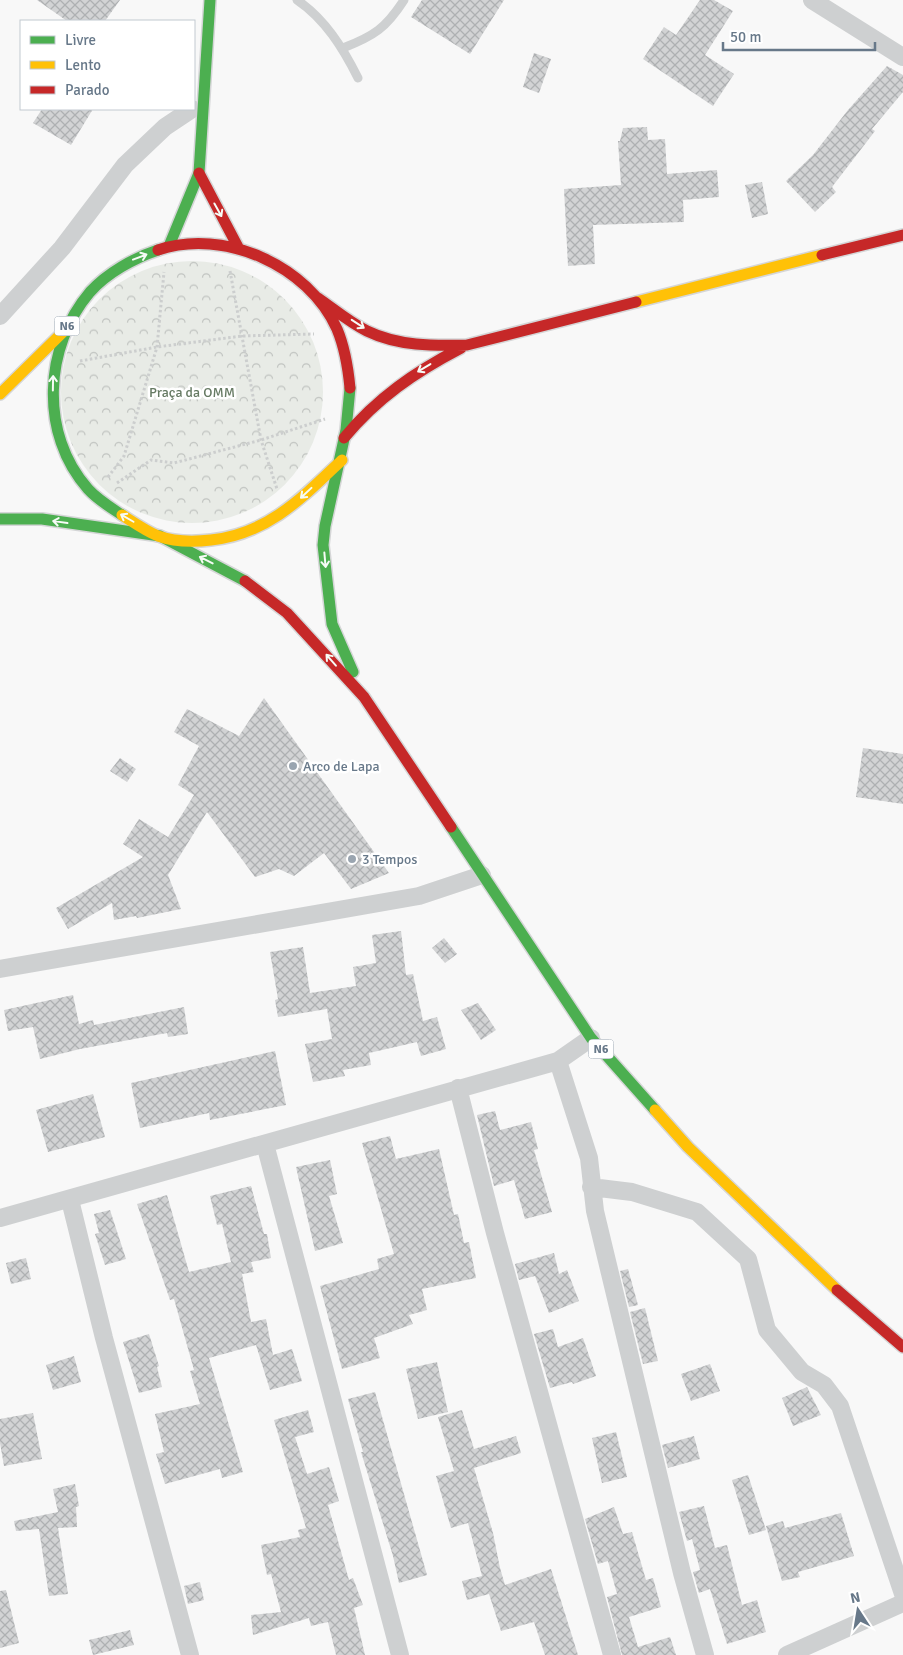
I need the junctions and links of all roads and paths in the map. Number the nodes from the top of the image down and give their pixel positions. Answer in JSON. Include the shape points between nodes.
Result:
{"nodes":[{"id":1,"x":210,"y":0,"type":"edge"},
{"id":2,"x":297,"y":0,"type":"edge"},
{"id":3,"x":404,"y":0,"type":"edge"},
{"id":4,"x":812,"y":0,"type":"edge"},
{"id":5,"x":343,"y":48,"type":"junction"},
{"id":6,"x":903,"y":57,"type":"edge"},
{"id":7,"x":358,"y":78,"type":"dead end"},
{"id":8,"x":197,"y":106,"type":"edge"},
{"id":9,"x":191,"y":110,"type":"edge"},
{"id":10,"x":199,"y":173,"type":"junction"},
{"id":11,"x":903,"y":234,"type":"edge"},
{"id":12,"x":169,"y":246,"type":"junction"},
{"id":13,"x":233,"y":246,"type":"junction"},
{"id":14,"x":317,"y":297,"type":"junction"},
{"id":15,"x":0,"y":316,"type":"edge"},
{"id":16,"x":337,"y":328,"type":"junction"},
{"id":17,"x":66,"y":329,"type":"junction"},
{"id":18,"x":242,"y":336,"type":"junction"},
{"id":19,"x":467,"y":345,"type":"junction"},
{"id":20,"x":157,"y":347,"type":"junction"},
{"id":21,"x":55,"y":364,"type":"junction"},
{"id":22,"x":0,"y":394,"type":"edge"},
{"id":23,"x":348,"y":414,"type":"junction"},
{"id":24,"x":344,"y":438,"type":"junction"},
{"id":25,"x":261,"y":440,"type":"junction"},
{"id":26,"x":342,"y":460,"type":"junction"},
{"id":27,"x":106,"y":480,"type":"dead end"},
{"id":28,"x":108,"y":485,"type":"dead end"},
{"id":29,"x":280,"y":517,"type":"junction"},
{"id":30,"x":0,"y":520,"type":"edge"},
{"id":31,"x":160,"y":536,"type":"junction"},
{"id":32,"x":364,"y":697,"type":"junction"},
{"id":33,"x":482,"y":875,"type":"junction"},
{"id":34,"x":0,"y":969,"type":"edge"},
{"id":35,"x":591,"y":1038,"type":"junction"},
{"id":36,"x":558,"y":1061,"type":"junction"},
{"id":37,"x":458,"y":1088,"type":"junction"},
{"id":38,"x":264,"y":1144,"type":"junction"},
{"id":39,"x":591,"y":1187,"type":"junction"},
{"id":40,"x":70,"y":1200,"type":"junction"},
{"id":41,"x":0,"y":1218,"type":"edge"},
{"id":42,"x":903,"y":1347,"type":"edge"},
{"id":43,"x":903,"y":1594,"type":"edge"},
{"id":44,"x":903,"y":1603,"type":"edge"},
{"id":45,"x":825,"y":1648,"type":"edge"},
{"id":46,"x":190,"y":1655,"type":"edge"},
{"id":47,"x":400,"y":1655,"type":"edge"},
{"id":48,"x":612,"y":1655,"type":"edge"},
{"id":49,"x":704,"y":1655,"type":"edge"},
{"id":50,"x":787,"y":1655,"type":"edge"}],
"edges":[{"from":1,"to":8,"type":"main road"},
{"from":2,"to":5,"type":"lane","via":[[311,10]]},
{"from":3,"to":5,"type":"lane","via":[[384,27]]},
{"from":4,"to":6,"type":"street"},
{"from":5,"to":7,"type":"lane"},
{"from":8,"to":10,"type":"main road"},
{"from":9,"to":15,"type":"street","via":[[165,127],[125,164],[62,248]]},
{"from":10,"to":12,"type":"main road"},
{"from":10,"to":13,"type":"main road","one_way":true},
{"from":11,"to":19,"type":"main road"},
{"from":12,"to":13,"type":"main road","number":"N6","via":[[204,243]]},
{"from":17,"to":12,"type":"main road","number":"N6","one_way":true,"via":[[91,291],[127,263]]},
{"from":12,"to":20,"type":"path","via":[[164,264]]},
{"from":13,"to":14,"type":"main road","number":"N6","via":[[282,266]]},
{"from":13,"to":18,"type":"path"},
{"from":14,"to":16,"type":"main road","number":"N6"},
{"from":14,"to":19,"type":"main road","one_way":true,"via":[[367,331],[399,342],[425,346]]},
{"from":16,"to":18,"type":"path","via":[[310,335]]},
{"from":16,"to":23,"type":"main road","number":"N6","via":[[348,364]]},
{"from":17,"to":21,"type":"main road","number":"N6"},
{"from":17,"to":22,"type":"main road","number":"N6"},
{"from":18,"to":20,"type":"path"},
{"from":18,"to":25,"type":"path"},
{"from":19,"to":24,"type":"main road","one_way":true,"via":[[425,366],[389,390],[365,411]]},
{"from":20,"to":21,"type":"path"},
{"from":20,"to":27,"type":"path","via":[[124,456]]},
{"from":31,"to":21,"type":"main road","number":"N6","one_way":true,"via":[[121,515],[88,489],[65,453],[53,412]]},
{"from":23,"to":24,"type":"main road","number":"N6"},
{"from":23,"to":25,"type":"path"},
{"from":24,"to":26,"type":"main road","number":"N6"},
{"from":25,"to":28,"type":"path","via":[[174,463],[151,460],[117,483]]},
{"from":25,"to":29,"type":"path","via":[[278,491]]},
{"from":26,"to":29,"type":"main road","number":"N6","one_way":true},
{"from":26,"to":32,"type":"main road","number":"N6","one_way":true,"via":[[323,538],[332,625]]},
{"from":29,"to":31,"type":"main road","number":"N6","via":[[250,532],[218,539]]},
{"from":31,"to":30,"type":"main road","number":"N6","one_way":true,"via":[[42,519]]},
{"from":32,"to":31,"type":"main road","number":"N6","one_way":true,"via":[[288,613],[250,583]]},
{"from":32,"to":33,"type":"main road","number":"N6"},
{"from":33,"to":34,"type":"street","via":[[419,896]]},
{"from":33,"to":35,"type":"main road","number":"N6"},
{"from":35,"to":36,"type":"street"},
{"from":35,"to":42,"type":"main road","number":"N6","via":[[688,1148],[824,1279]]},
{"from":36,"to":37,"type":"street"},
{"from":36,"to":39,"type":"street","via":[[589,1158]]},
{"from":37,"to":38,"type":"street"},
{"from":37,"to":48,"type":"street"},
{"from":38,"to":40,"type":"street"},
{"from":38,"to":47,"type":"street"},
{"from":39,"to":43,"type":"street","via":[[632,1192],[697,1212],[748,1259],[767,1330],[802,1372],[824,1385],[840,1406]]},
{"from":39,"to":49,"type":"street"},
{"from":40,"to":41,"type":"street"},
{"from":40,"to":46,"type":"street"},
{"from":44,"to":45,"type":"street"},
{"from":45,"to":50,"type":"street"}]}
